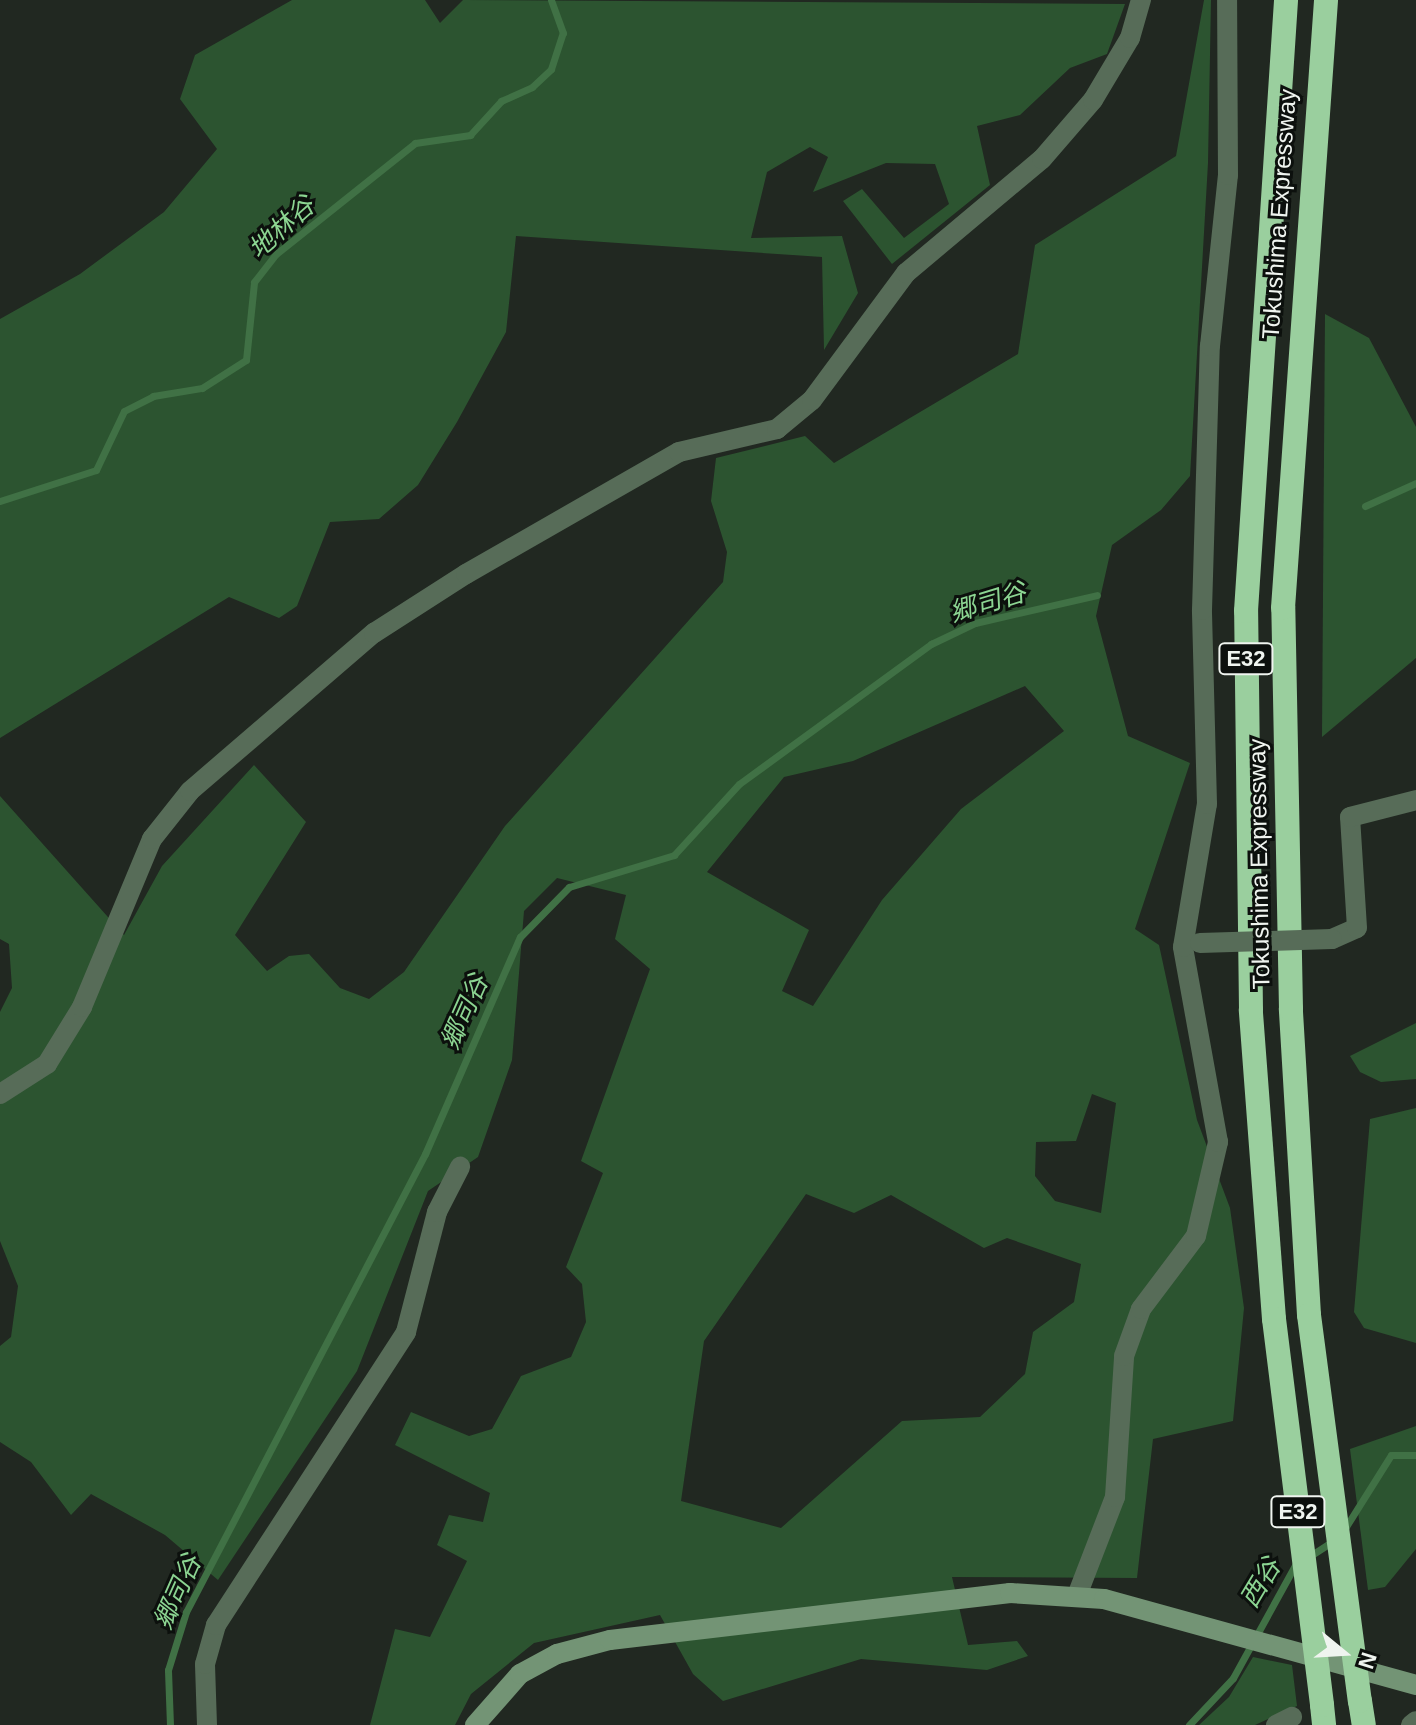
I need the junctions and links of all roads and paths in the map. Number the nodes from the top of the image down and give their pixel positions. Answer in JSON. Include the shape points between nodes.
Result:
{"nodes":[{"id":1,"x":1141,"y":0,"type":"edge"},
{"id":2,"x":1227,"y":0,"type":"edge"},
{"id":3,"x":1286,"y":0,"type":"edge"},
{"id":4,"x":1326,"y":0,"type":"edge"},
{"id":5,"x":1416,"y":800,"type":"edge"},
{"id":6,"x":1192,"y":945,"type":"junction"},
{"id":7,"x":0,"y":1094,"type":"edge"},
{"id":8,"x":460,"y":1167,"type":"dead end"},
{"id":9,"x":1078,"y":1593,"type":"junction"},
{"id":10,"x":1416,"y":1685,"type":"edge"},
{"id":11,"x":1323,"y":1715,"type":"edge"},
{"id":12,"x":207,"y":1725,"type":"edge"},
{"id":13,"x":475,"y":1725,"type":"edge"},
{"id":14,"x":1364,"y":1725,"type":"edge"}],
"edges":[{"from":1,"to":7,"type":"street","via":[[1130,38],[1093,100],[1042,159],[906,273],[812,400],[777,429],[679,452],[466,574],[312,682],[190,791],[152,839],[82,1007],[47,1064]]},
{"from":2,"to":6,"type":"street","via":[[1228,175],[1210,346],[1202,610],[1207,804]]},
{"from":3,"to":11,"type":"highway","name":"Tokushima Expressway","number":"E32","bridge":true,"via":[[1246,611],[1251,1010],[1274,1319]]},
{"from":4,"to":14,"type":"highway","name":"Tokushima Expressway","number":"E32","bridge":true,"via":[[1283,608],[1291,1009],[1309,1315]]},
{"from":5,"to":6,"type":"street","bridge":true,"via":[[1350,817],[1357,928],[1332,939]]},
{"from":6,"to":9,"type":"street","via":[[1218,1142],[1214,1184],[1196,1236],[1141,1309],[1124,1356],[1115,1497]]},
{"from":8,"to":12,"type":"street","via":[[437,1212],[406,1332],[216,1625],[205,1664]]},
{"from":9,"to":10,"type":"street"},
{"from":9,"to":13,"type":"street","via":[[1010,1593],[610,1640],[557,1654],[520,1674]]}]}
